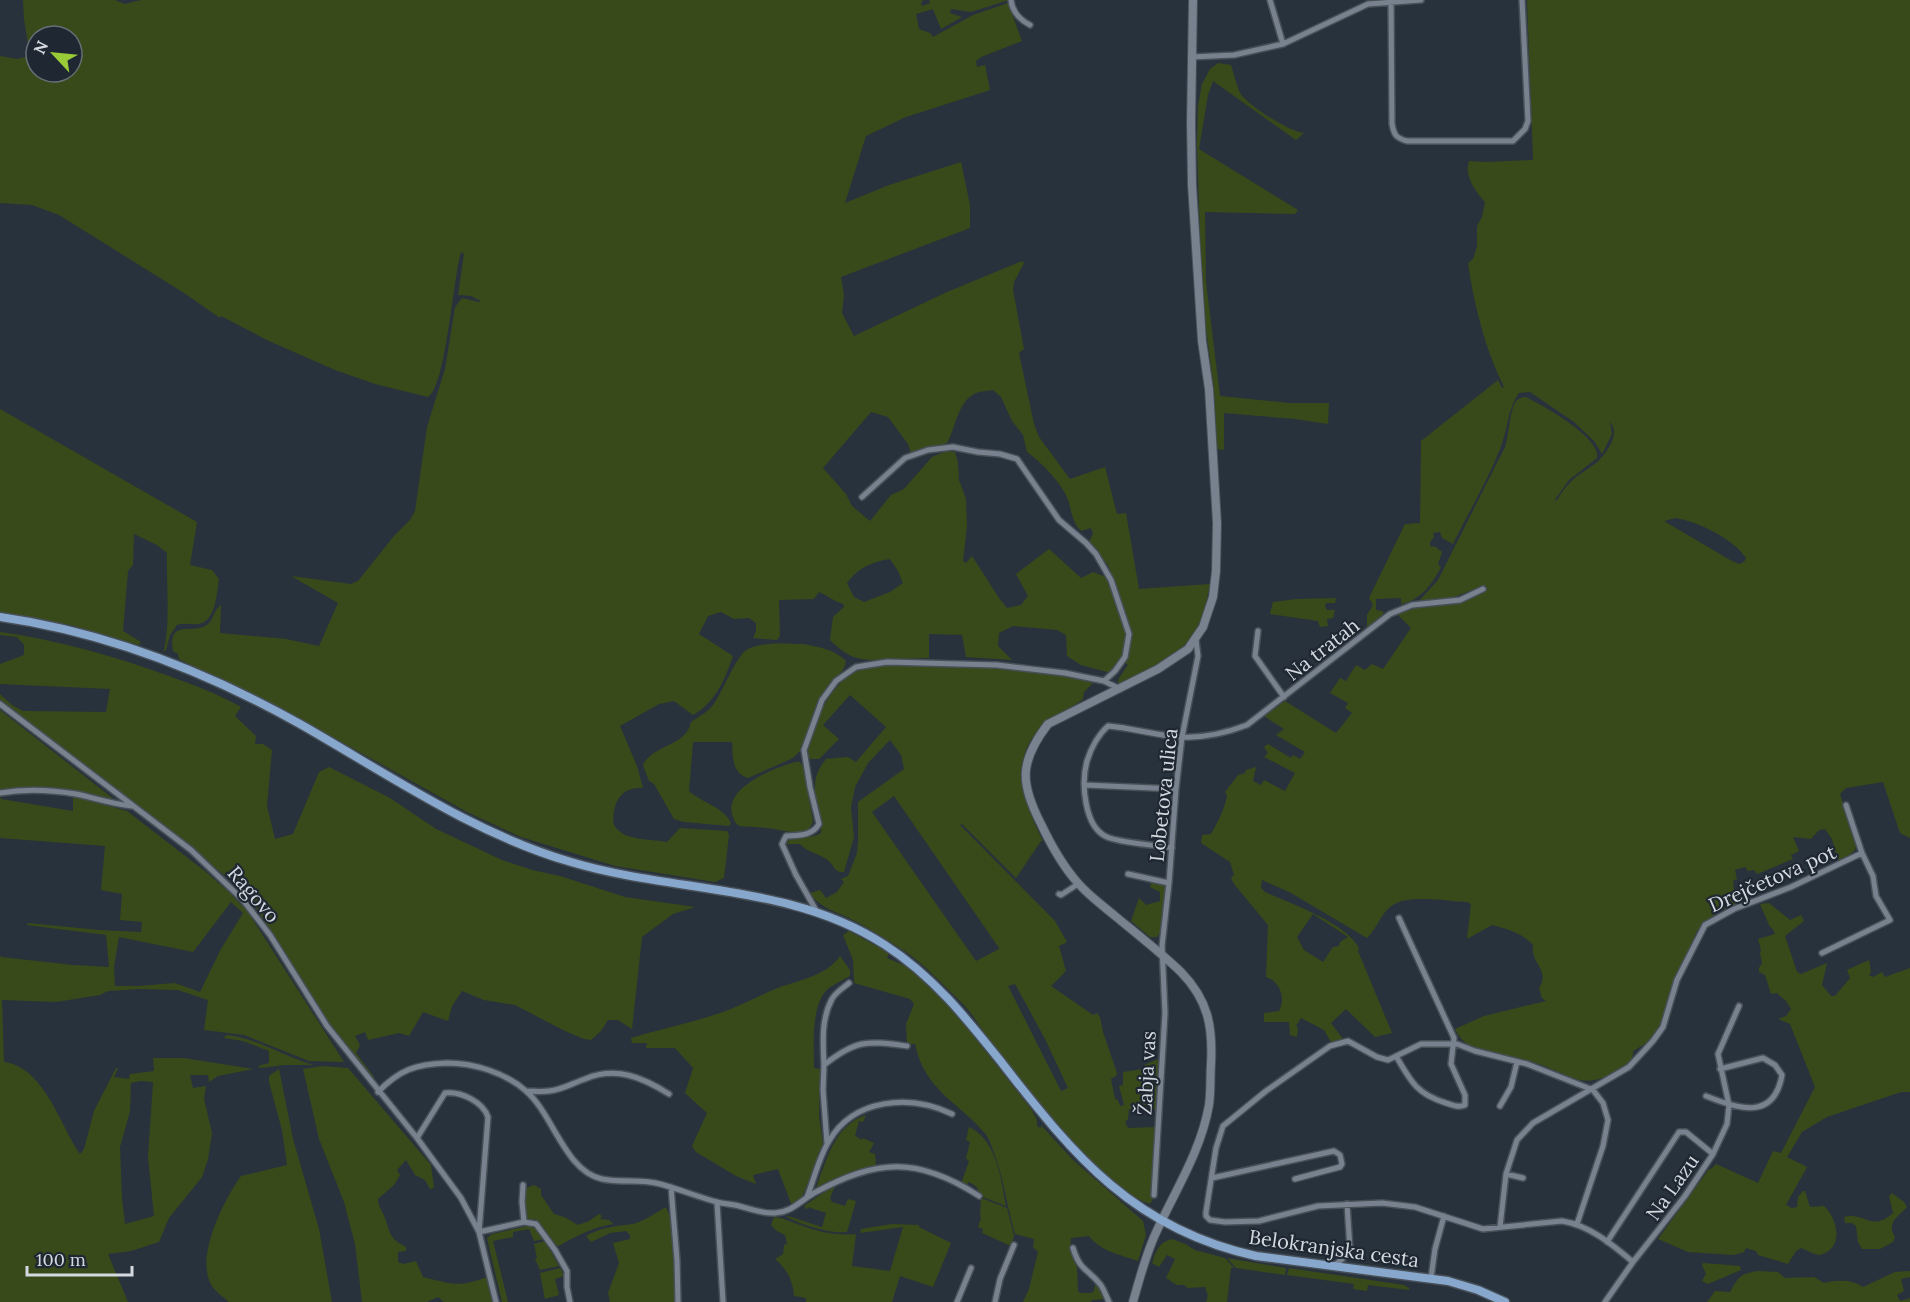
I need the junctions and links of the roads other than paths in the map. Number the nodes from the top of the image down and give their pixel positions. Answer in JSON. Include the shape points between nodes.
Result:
{"nodes":[{"id":1,"x":1011,"y":0,"type":"edge"},
{"id":2,"x":1193,"y":0,"type":"edge"},
{"id":3,"x":1270,"y":0,"type":"edge"},
{"id":4,"x":1421,"y":0,"type":"edge"},
{"id":5,"x":1522,"y":0,"type":"edge"},
{"id":6,"x":1390,"y":1,"type":"edge"},
{"id":7,"x":1030,"y":25,"type":"dead end"},
{"id":8,"x":1283,"y":44,"type":"junction"},
{"id":9,"x":1191,"y":57,"type":"junction"},
{"id":10,"x":862,"y":497,"type":"dead end"},
{"id":11,"x":1483,"y":589,"type":"dead end"},
{"id":12,"x":0,"y":617,"type":"edge"},
{"id":13,"x":1258,"y":631,"type":"dead end"},
{"id":14,"x":1196,"y":640,"type":"junction"},
{"id":15,"x":1104,"y":681,"type":"junction"},
{"id":16,"x":1120,"y":688,"type":"junction"},
{"id":17,"x":1284,"y":698,"type":"junction"},
{"id":18,"x":0,"y":704,"type":"edge"},
{"id":19,"x":1182,"y":737,"type":"junction"},
{"id":20,"x":1085,"y":785,"type":"junction"},
{"id":21,"x":1176,"y":789,"type":"junction"},
{"id":22,"x":0,"y":793,"type":"edge"},
{"id":23,"x":1846,"y":805,"type":"dead end"},
{"id":24,"x":132,"y":806,"type":"junction"},
{"id":25,"x":1172,"y":848,"type":"junction"},
{"id":26,"x":1862,"y":853,"type":"junction"},
{"id":27,"x":1128,"y":874,"type":"dead end"},
{"id":28,"x":1169,"y":883,"type":"junction"},
{"id":29,"x":1078,"y":884,"type":"junction"},
{"id":30,"x":1059,"y":894,"type":"dead end"},
{"id":31,"x":817,"y":912,"type":"junction"},
{"id":32,"x":1399,"y":918,"type":"dead end"},
{"id":33,"x":1822,"y":953,"type":"dead end"},
{"id":34,"x":1162,"y":954,"type":"junction"},
{"id":35,"x":849,"y":983,"type":"dead end"},
{"id":36,"x":1739,"y":1006,"type":"dead end"},
{"id":37,"x":1454,"y":1044,"type":"junction"},
{"id":38,"x":907,"y":1046,"type":"dead end"},
{"id":39,"x":1396,"y":1056,"type":"junction"},
{"id":40,"x":1517,"y":1062,"type":"junction"},
{"id":41,"x":824,"y":1065,"type":"junction"},
{"id":42,"x":1720,"y":1069,"type":"junction"},
{"id":43,"x":1593,"y":1090,"type":"junction"},
{"id":44,"x":526,"y":1091,"type":"junction"},
{"id":45,"x":378,"y":1092,"type":"junction"},
{"id":46,"x":669,"y":1094,"type":"dead end"},
{"id":47,"x":1706,"y":1096,"type":"dead end"},
{"id":48,"x":1729,"y":1105,"type":"junction"},
{"id":49,"x":1500,"y":1106,"type":"dead end"},
{"id":50,"x":952,"y":1113,"type":"dead end"},
{"id":51,"x":417,"y":1138,"type":"junction"},
{"id":52,"x":827,"y":1143,"type":"junction"},
{"id":53,"x":1713,"y":1154,"type":"junction"},
{"id":54,"x":1506,"y":1174,"type":"junction"},
{"id":55,"x":1212,"y":1178,"type":"junction"},
{"id":56,"x":1523,"y":1178,"type":"dead end"},
{"id":57,"x":1295,"y":1179,"type":"dead end"},
{"id":58,"x":523,"y":1185,"type":"dead end"},
{"id":59,"x":670,"y":1187,"type":"junction"},
{"id":60,"x":1154,"y":1195,"type":"dead end"},
{"id":61,"x":979,"y":1196,"type":"dead end"},
{"id":62,"x":807,"y":1197,"type":"junction"},
{"id":63,"x":717,"y":1202,"type":"junction"},
{"id":64,"x":1347,"y":1204,"type":"junction"},
{"id":65,"x":1443,"y":1216,"type":"junction"},
{"id":66,"x":1161,"y":1221,"type":"junction"},
{"id":67,"x":524,"y":1222,"type":"junction"},
{"id":68,"x":1577,"y":1224,"type":"junction"},
{"id":69,"x":1500,"y":1227,"type":"junction"},
{"id":70,"x":480,"y":1232,"type":"junction"},
{"id":71,"x":1607,"y":1242,"type":"junction"},
{"id":72,"x":1014,"y":1245,"type":"dead end"},
{"id":73,"x":1073,"y":1248,"type":"dead end"},
{"id":74,"x":1633,"y":1262,"type":"junction"},
{"id":75,"x":1334,"y":1266,"type":"junction"},
{"id":76,"x":971,"y":1268,"type":"dead end"},
{"id":77,"x":1431,"y":1278,"type":"junction"},
{"id":78,"x":496,"y":1302,"type":"edge"},
{"id":79,"x":570,"y":1302,"type":"edge"},
{"id":80,"x":678,"y":1302,"type":"edge"},
{"id":81,"x":723,"y":1302,"type":"edge"},
{"id":82,"x":957,"y":1302,"type":"edge"},
{"id":83,"x":995,"y":1302,"type":"edge"},
{"id":84,"x":1108,"y":1302,"type":"edge"},
{"id":85,"x":1133,"y":1302,"type":"edge"},
{"id":86,"x":1505,"y":1302,"type":"edge"},
{"id":87,"x":1605,"y":1302,"type":"edge"}],
"edges":[{"from":1,"to":7,"type":"street","via":[[1018,16]]},
{"from":2,"to":9,"type":"main road"},
{"from":3,"to":8,"type":"street"},
{"from":4,"to":6,"type":"street"},
{"from":5,"to":6,"type":"street","via":[[1528,121],[1513,141],[1407,141],[1394,134]]},
{"from":6,"to":8,"type":"street","via":[[1358,8]]},
{"from":8,"to":9,"type":"street","via":[[1241,54]]},
{"from":9,"to":14,"type":"main road","via":[[1193,219],[1217,523],[1211,606]]},
{"from":10,"to":15,"type":"street","via":[[905,458],[928,450],[953,447],[1017,459],[1059,520],[1096,554],[1111,580],[1129,634],[1125,657]]},
{"from":11,"to":17,"type":"street","name":"Na tratah","via":[[1460,600],[1412,605],[1390,614]]},
{"from":12,"to":31,"type":"main road","name":"Belokranjska cesta","via":[[47,623],[163,659],[298,723],[461,818],[531,849],[618,874]]},
{"from":13,"to":17,"type":"street","via":[[1255,656]]},
{"from":14,"to":16,"type":"main road","via":[[1158,669]]},
{"from":14,"to":19,"type":"street","name":"Lobetova ulica","via":[[1198,656]]},
{"from":15,"to":16,"type":"street"},
{"from":15,"to":31,"type":"street","via":[[1025,668],[946,662],[866,664],[848,671],[822,700],[804,750],[819,824],[810,833],[786,836],[783,840],[796,876]]},
{"from":16,"to":29,"type":"main road","via":[[1048,724],[1038,736],[1027,765],[1027,794],[1055,852]]},
{"from":17,"to":19,"type":"street","name":"Na tratah","via":[[1246,725],[1227,733]]},
{"from":18,"to":24,"type":"street","name":"Ragovo"},
{"from":19,"to":20,"type":"street","name":"Na tratah","via":[[1108,726],[1087,762]]},
{"from":19,"to":21,"type":"street","name":"Lobetova ulica"},
{"from":20,"to":21,"type":"street"},
{"from":20,"to":25,"type":"street","via":[[1087,809],[1094,827],[1108,837]]},
{"from":21,"to":25,"type":"street","name":"Lobetova ulica"},
{"from":22,"to":24,"type":"street","name":"Ragovo","via":[[74,794]]},
{"from":23,"to":26,"type":"street","name":"Drejčetova pot"},
{"from":24,"to":45,"type":"street","name":"Ragovo","via":[[191,850],[235,890],[270,935],[327,1026]]},
{"from":25,"to":28,"type":"street","name":"Lobetova ulica"},
{"from":26,"to":33,"type":"street","via":[[1873,876],[1876,896],[1890,920]]},
{"from":26,"to":43,"type":"street","name":"Drejčetova pot","via":[[1705,925],[1677,980],[1663,1027],[1629,1067]]},
{"from":27,"to":28,"type":"street"},
{"from":28,"to":34,"type":"street","name":"Lobetova ulica"},
{"from":29,"to":30,"type":"street"},
{"from":29,"to":34,"type":"main road"},
{"from":31,"to":66,"type":"main road","name":"Belokranjska cesta","via":[[882,942],[932,981],[960,1010],[1062,1139],[1119,1193]]},
{"from":32,"to":37,"type":"street","via":[[1450,1027]]},
{"from":34,"to":60,"type":"street","name":"Žabja vas","via":[[1165,1013]]},
{"from":34,"to":66,"type":"main road","via":[[1192,983],[1202,999],[1212,1049],[1209,1105],[1203,1127],[1189,1166]]},
{"from":35,"to":41,"type":"street","via":[[833,997],[826,1014]]},
{"from":36,"to":42,"type":"street","via":[[1718,1054]]},
{"from":37,"to":39,"type":"street","via":[[1421,1044]]},
{"from":37,"to":39,"type":"street","via":[[1451,1064],[1465,1106],[1420,1092]]},
{"from":37,"to":40,"type":"street"},
{"from":38,"to":41,"type":"street","via":[[871,1041],[854,1045]]},
{"from":39,"to":55,"type":"street","via":[[1388,1060],[1377,1057],[1348,1041],[1330,1046],[1223,1126]]},
{"from":40,"to":43,"type":"street"},
{"from":40,"to":49,"type":"street","via":[[1511,1087]]},
{"from":41,"to":52,"type":"street"},
{"from":42,"to":48,"type":"street"},
{"from":42,"to":48,"type":"street","via":[[1763,1058],[1775,1065],[1782,1076],[1772,1101],[1760,1108]]},
{"from":43,"to":54,"type":"street","via":[[1533,1123],[1517,1140]]},
{"from":43,"to":68,"type":"street","via":[[1603,1103],[1608,1120],[1601,1155]]},
{"from":44,"to":45,"type":"street","via":[[471,1064],[430,1063],[393,1077]]},
{"from":44,"to":46,"type":"street","via":[[553,1091],[611,1072],[641,1078]]},
{"from":44,"to":59,"type":"street","via":[[586,1172],[602,1179]]},
{"from":45,"to":51,"type":"street","name":"Ragovo"},
{"from":47,"to":48,"type":"street"},
{"from":48,"to":53,"type":"street","via":[[1727,1124]]},
{"from":50,"to":52,"type":"street","via":[[906,1103],[874,1105],[844,1122]]},
{"from":51,"to":70,"type":"street","name":"Ragovo","via":[[461,1198]]},
{"from":51,"to":70,"type":"street","via":[[445,1093],[467,1098],[486,1111]]},
{"from":52,"to":62,"type":"street"},
{"from":53,"to":71,"type":"street","name":"Na Lazu","via":[[1686,1132],[1680,1132]]},
{"from":53,"to":74,"type":"street","name":"Na Lazu"},
{"from":54,"to":56,"type":"street"},
{"from":54,"to":69,"type":"street"},
{"from":55,"to":57,"type":"street","via":[[1334,1151],[1340,1155],[1340,1167]]},
{"from":55,"to":64,"type":"street","via":[[1206,1212],[1210,1220],[1259,1221],[1318,1206]]},
{"from":58,"to":67,"type":"street"},
{"from":59,"to":63,"type":"street"},
{"from":59,"to":80,"type":"street"},
{"from":61,"to":62,"type":"street","via":[[932,1171],[890,1166],[863,1170]]},
{"from":62,"to":63,"type":"street","via":[[796,1207],[771,1213]]},
{"from":63,"to":81,"type":"street"},
{"from":64,"to":65,"type":"street","via":[[1400,1204]]},
{"from":64,"to":75,"type":"street","via":[[1350,1249]]},
{"from":65,"to":69,"type":"street","via":[[1483,1229]]},
{"from":65,"to":77,"type":"street"},
{"from":66,"to":75,"type":"main road","name":"Belokranjska cesta","via":[[1232,1251]]},
{"from":66,"to":85,"type":"main road"},
{"from":67,"to":70,"type":"street"},
{"from":67,"to":79,"type":"street","via":[[536,1224],[555,1250],[567,1271]]},
{"from":68,"to":69,"type":"street","via":[[1555,1220]]},
{"from":68,"to":71,"type":"street"},
{"from":70,"to":78,"type":"street"},
{"from":71,"to":74,"type":"street"},
{"from":72,"to":83,"type":"street"},
{"from":73,"to":84,"type":"street","via":[[1077,1261],[1100,1284]]},
{"from":74,"to":87,"type":"street","name":"Na Lazu"},
{"from":75,"to":77,"type":"main road","name":"Belokranjska cesta"},
{"from":76,"to":82,"type":"street"},
{"from":77,"to":86,"type":"main road","name":"Belokranjska cesta","via":[[1478,1290]]}]}
